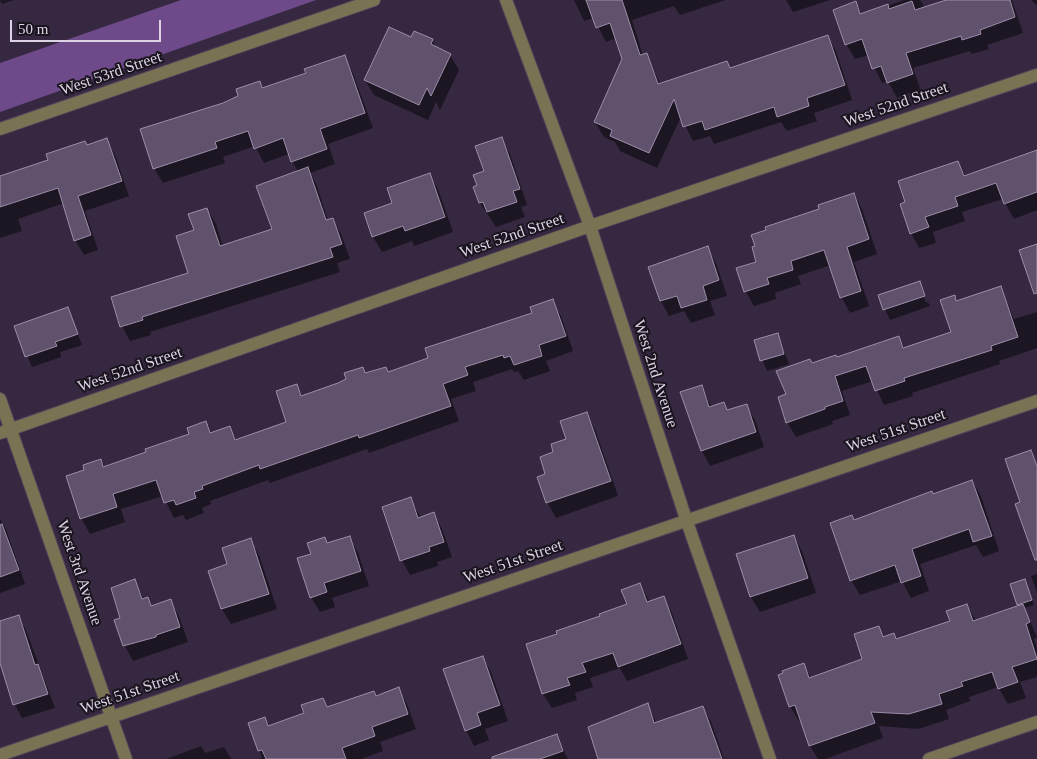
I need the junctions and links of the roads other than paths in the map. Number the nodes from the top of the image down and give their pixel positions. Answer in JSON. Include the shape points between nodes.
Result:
{"nodes":[{"id":1,"x":374,"y":0,"type":"edge"},
{"id":2,"x":506,"y":0,"type":"edge"},
{"id":3,"x":1037,"y":75,"type":"edge"},
{"id":4,"x":0,"y":129,"type":"edge"},
{"id":5,"x":590,"y":226,"type":"junction"},
{"id":6,"x":0,"y":399,"type":"edge"},
{"id":7,"x":1037,"y":401,"type":"edge"},
{"id":8,"x":6,"y":431,"type":"edge"},
{"id":9,"x":686,"y":519,"type":"junction"},
{"id":10,"x":112,"y":716,"type":"junction"},
{"id":11,"x":1037,"y":722,"type":"edge"},
{"id":12,"x":0,"y":755,"type":"edge"},
{"id":13,"x":126,"y":759,"type":"edge"},
{"id":14,"x":770,"y":759,"type":"edge"},
{"id":15,"x":929,"y":759,"type":"edge"}],
"edges":[{"from":1,"to":4,"type":"street","name":"West 53rd Street"},
{"from":2,"to":5,"type":"street","name":"West 2nd Avenue"},
{"from":3,"to":5,"type":"street","name":"West 52nd Street"},
{"from":5,"to":8,"type":"street","name":"West 52nd Street"},
{"from":5,"to":9,"type":"street","name":"West 2nd Avenue"},
{"from":6,"to":8,"type":"street","name":"West 3rd Avenue"},
{"from":7,"to":9,"type":"street","name":"West 51st Street"},
{"from":8,"to":10,"type":"street","name":"West 3rd Avenue"},
{"from":9,"to":10,"type":"street","name":"West 51st Street"},
{"from":9,"to":14,"type":"street","name":"West 2nd Avenue"},
{"from":10,"to":12,"type":"street","name":"West 51st Street"},
{"from":10,"to":13,"type":"street","name":"West 3rd Avenue"},
{"from":11,"to":15,"type":"street"}]}
